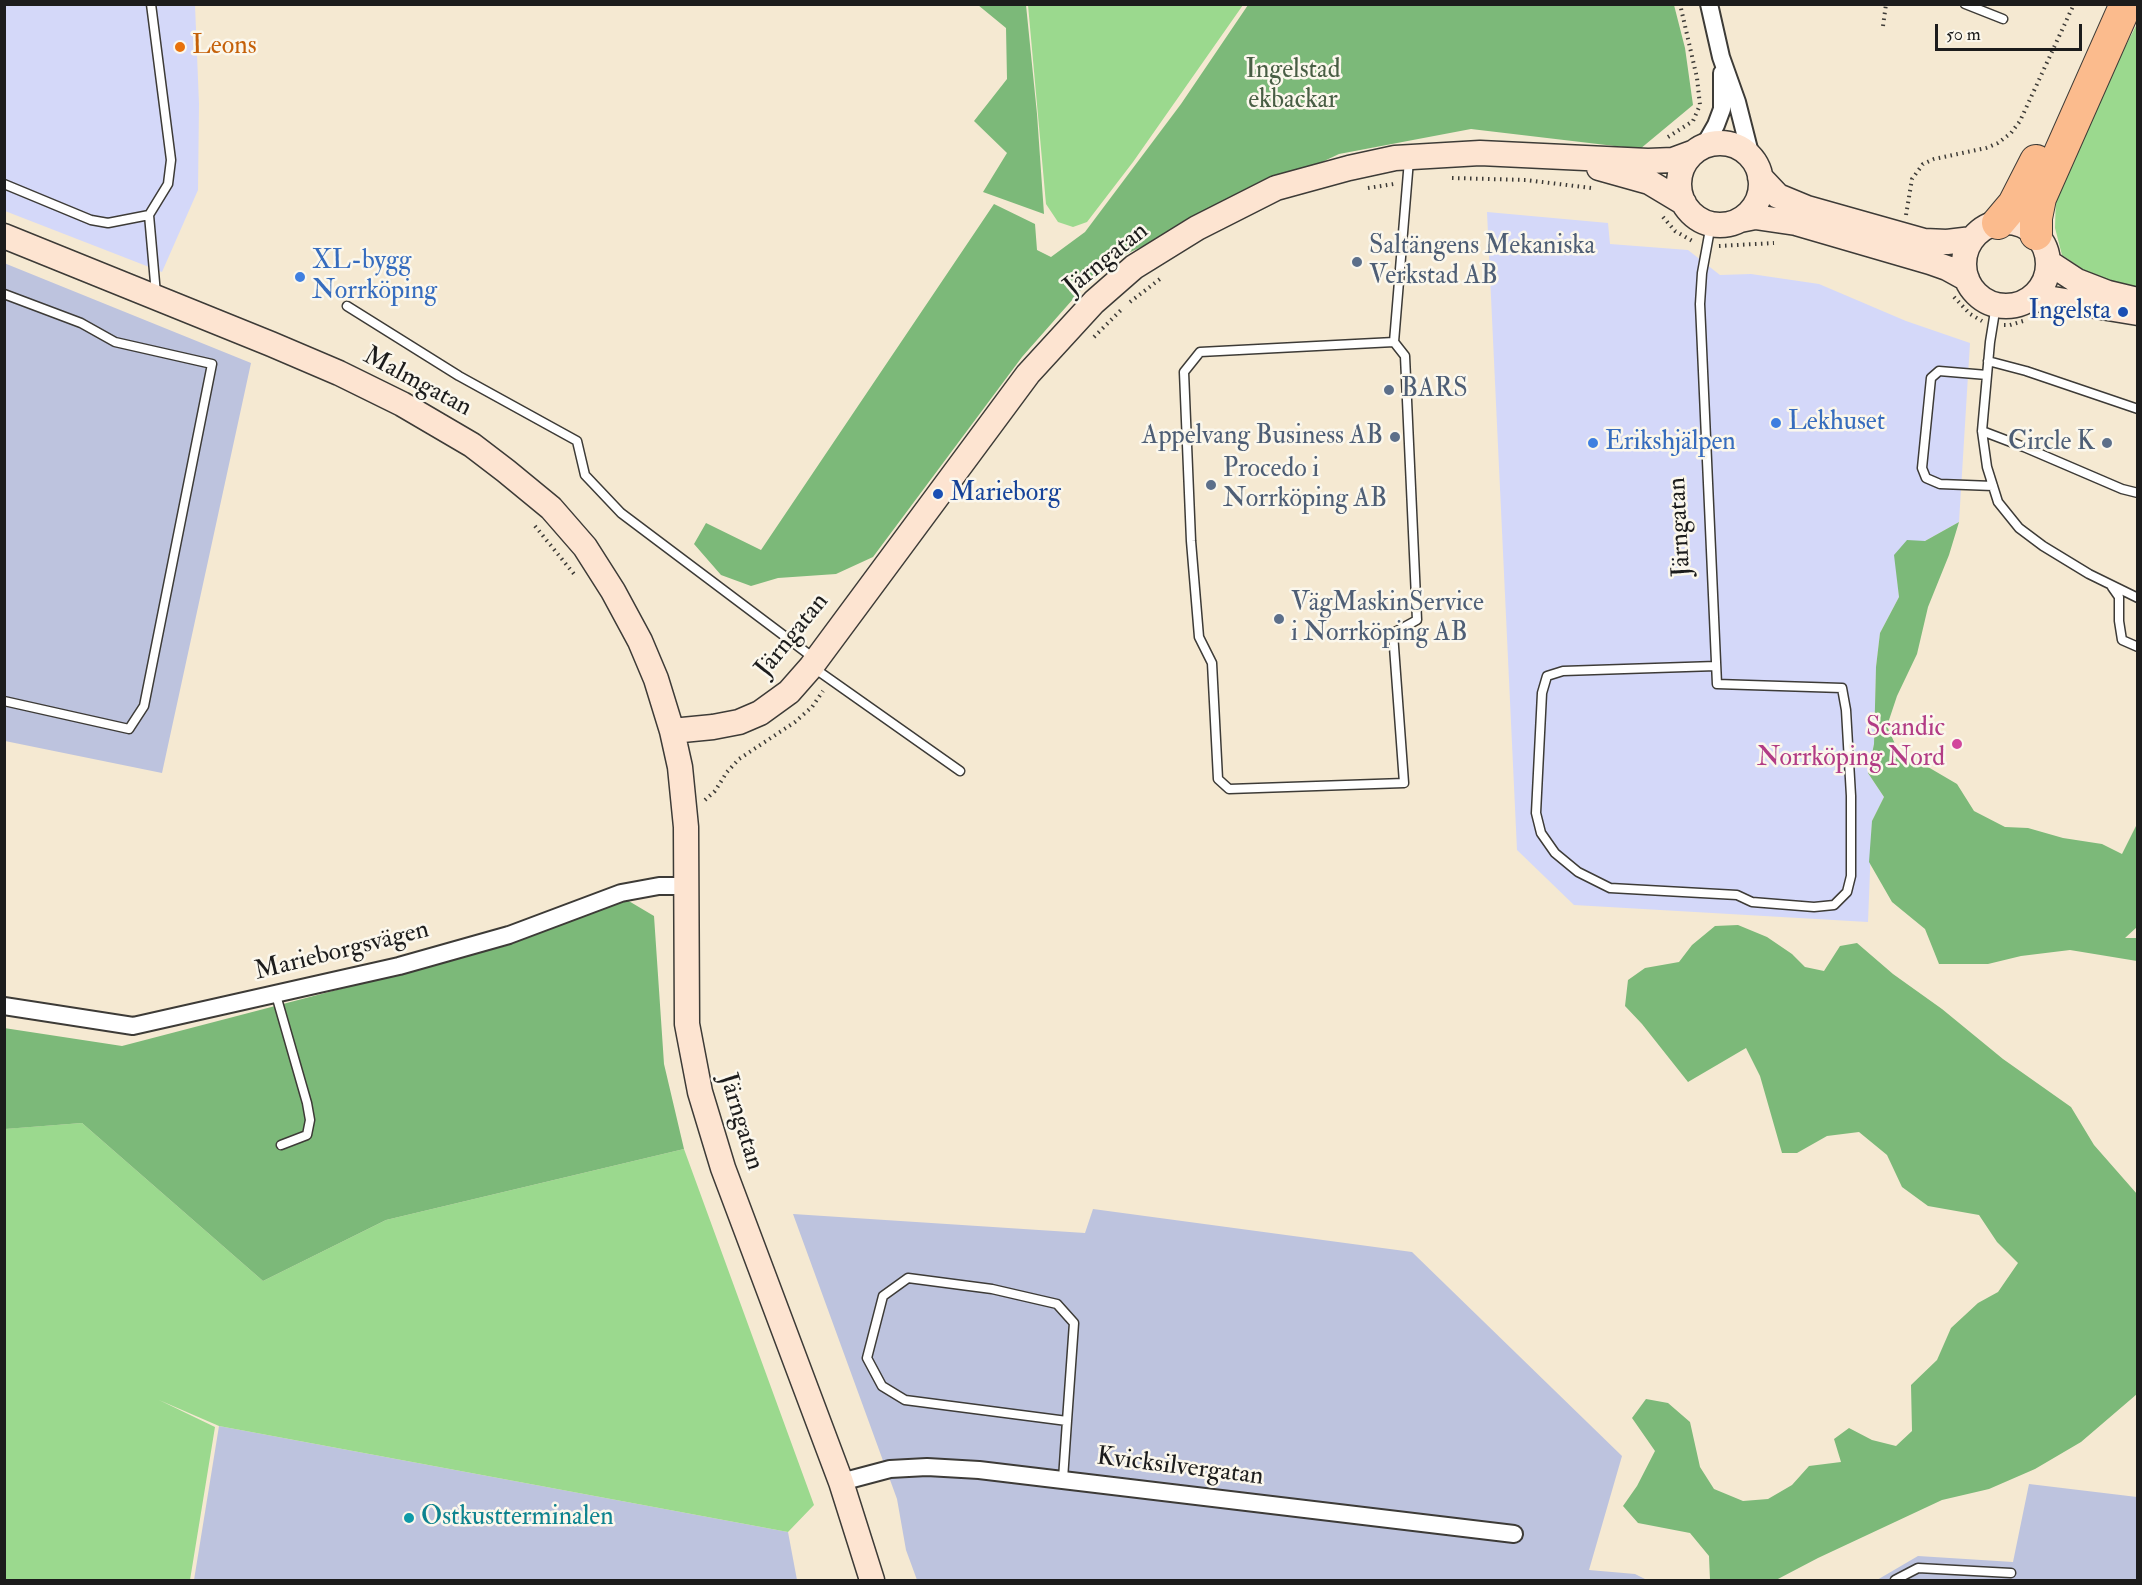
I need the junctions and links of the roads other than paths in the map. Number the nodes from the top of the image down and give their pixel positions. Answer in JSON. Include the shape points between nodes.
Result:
{"nodes":[{"id":1,"x":151,"y":4,"type":"edge"},
{"id":2,"x":1709,"y":4,"type":"edge"},
{"id":3,"x":1965,"y":4,"type":"edge"},
{"id":4,"x":2106,"y":4,"type":"edge"},
{"id":5,"x":2126,"y":4,"type":"edge"},
{"id":6,"x":2003,"y":19,"type":"dead end"},
{"id":7,"x":1721,"y":57,"type":"junction"},
{"id":8,"x":1698,"y":150,"type":"junction"},
{"id":9,"x":1410,"y":157,"type":"junction"},
{"id":10,"x":1552,"y":157,"type":"junction"},
{"id":11,"x":1756,"y":167,"type":"junction"},
{"id":12,"x":4,"y":184,"type":"edge"},
{"id":13,"x":1684,"y":203,"type":"junction"},
{"id":14,"x":149,"y":215,"type":"junction"},
{"id":15,"x":1740,"y":220,"type":"junction"},
{"id":16,"x":1998,"y":223,"type":"junction"},
{"id":17,"x":1708,"y":235,"type":"junction"},
{"id":18,"x":4,"y":236,"type":"edge"},
{"id":19,"x":1972,"y":239,"type":"junction"},
{"id":20,"x":2042,"y":248,"type":"junction"},
{"id":21,"x":1959,"y":286,"type":"junction"},
{"id":22,"x":4,"y":294,"type":"edge"},
{"id":23,"x":156,"y":298,"type":"junction"},
{"id":24,"x":2138,"y":300,"type":"edge"},
{"id":25,"x":347,"y":306,"type":"dead end"},
{"id":26,"x":2027,"y":310,"type":"junction"},
{"id":27,"x":1994,"y":314,"type":"junction"},
{"id":28,"x":2138,"y":314,"type":"edge"},
{"id":29,"x":1394,"y":342,"type":"junction"},
{"id":30,"x":1988,"y":361,"type":"junction"},
{"id":31,"x":1987,"y":375,"type":"junction"},
{"id":32,"x":2138,"y":409,"type":"edge"},
{"id":33,"x":1982,"y":431,"type":"junction"},
{"id":34,"x":1993,"y":486,"type":"junction"},
{"id":35,"x":2138,"y":493,"type":"edge"},
{"id":36,"x":2110,"y":584,"type":"junction"},
{"id":37,"x":2138,"y":598,"type":"edge"},
{"id":38,"x":2138,"y":647,"type":"edge"},
{"id":39,"x":1716,"y":666,"type":"junction"},
{"id":40,"x":819,"y":668,"type":"junction"},
{"id":41,"x":4,"y":701,"type":"edge"},
{"id":42,"x":672,"y":731,"type":"junction"},
{"id":43,"x":960,"y":771,"type":"dead end"},
{"id":44,"x":686,"y":886,"type":"junction"},
{"id":45,"x":276,"y":995,"type":"junction"},
{"id":46,"x":4,"y":1006,"type":"edge"},
{"id":47,"x":281,"y":1145,"type":"dead end"},
{"id":48,"x":1067,"y":1421,"type":"junction"},
{"id":49,"x":1064,"y":1479,"type":"junction"},
{"id":50,"x":841,"y":1482,"type":"junction"},
{"id":51,"x":1514,"y":1534,"type":"dead end"},
{"id":52,"x":2011,"y":1573,"type":"dead end"},
{"id":53,"x":872,"y":1581,"type":"edge"},
{"id":54,"x":1895,"y":1581,"type":"edge"}],
"edges":[{"from":1,"to":14,"type":"lane","via":[[171,160],[168,184]]},
{"from":2,"to":7,"type":"street"},
{"from":3,"to":6,"type":"lane"},
{"from":4,"to":16,"type":"highway","via":[[2029,176]]},
{"from":5,"to":20,"type":"highway","via":[[2040,198],[2036,218]]},
{"from":7,"to":8,"type":"street","via":[[1722,109]]},
{"from":7,"to":11,"type":"street"},
{"from":8,"to":10,"type":"street","name":"Järngatan","via":[[1672,160]]},
{"from":8,"to":11,"type":"street","via":[[1721,143],[1737,146]]},
{"from":8,"to":13,"type":"street","via":[[1684,164],[1679,177]]},
{"from":9,"to":10,"type":"street","name":"Järngatan","via":[[1480,153]]},
{"from":9,"to":29,"type":"lane"},
{"from":9,"to":40,"type":"street","name":"Järngatan","via":[[1348,168],[1276,188],[1197,228],[1134,267],[1094,302],[1028,374]]},
{"from":10,"to":13,"type":"street","name":"Järngatan","via":[[1649,182]]},
{"from":11,"to":15,"type":"street","via":[[1761,189],[1750,212]]},
{"from":11,"to":19,"type":"street","via":[[1778,196],[1791,202],[1924,241]]},
{"from":12,"to":14,"type":"lane","via":[[91,220],[108,223]]},
{"from":13,"to":17,"type":"street"},
{"from":14,"to":23,"type":"lane"},
{"from":15,"to":17,"type":"street"},
{"from":15,"to":21,"type":"street","via":[[1796,223],[1930,262],[1947,268]]},
{"from":16,"to":19,"type":"street","via":[[1984,228]]},
{"from":16,"to":20,"type":"street","via":[[2019,224]]},
{"from":17,"to":39,"type":"lane","name":"Järngatan","via":[[1700,313]]},
{"from":18,"to":23,"type":"street","name":"Malmgatan"},
{"from":19,"to":21,"type":"street"},
{"from":20,"to":24,"type":"street","via":[[2077,281]]},
{"from":20,"to":26,"type":"street","via":[[2047,273]]},
{"from":21,"to":27,"type":"street","via":[[1978,296]]},
{"from":22,"to":41,"type":"lane","via":[[81,323],[115,342],[212,364],[144,706],[129,729]]},
{"from":23,"to":42,"type":"street","name":"Malmgatan","via":[[402,404],[472,445],[515,478],[558,516],[613,591],[640,641]]},
{"from":25,"to":40,"type":"lane","via":[[459,376],[577,441],[585,475],[621,513]]},
{"from":26,"to":27,"type":"street","via":[[2007,306]]},
{"from":26,"to":28,"type":"street","via":[[2053,299]]},
{"from":27,"to":30,"type":"lane"},
{"from":29,"to":29,"type":"lane","via":[[1200,352],[1185,372],[1199,637],[1212,663],[1218,778],[1229,789],[1404,783],[1393,633],[1417,620],[1405,356]]},
{"from":30,"to":31,"type":"lane"},
{"from":30,"to":32,"type":"lane"},
{"from":31,"to":33,"type":"lane"},
{"from":31,"to":34,"type":"lane","via":[[1939,370],[1931,378],[1922,468],[1926,478],[1940,484]]},
{"from":33,"to":34,"type":"lane"},
{"from":33,"to":35,"type":"lane"},
{"from":34,"to":36,"type":"lane","via":[[1998,502],[2019,528],[2053,553]]},
{"from":36,"to":37,"type":"lane"},
{"from":36,"to":38,"type":"lane","via":[[2119,597],[2122,640]]},
{"from":39,"to":39,"type":"lane","name":"Järngatan","via":[[1563,671],[1547,676],[1542,693],[1536,813],[1541,833],[1555,853],[1578,872],[1610,888],[1737,895],[1752,902],[1804,906],[1834,905],[1847,892],[1851,876],[1851,796],[1842,688],[1718,684]]},
{"from":40,"to":42,"type":"street","name":"Järngatan","via":[[760,712],[739,722]]},
{"from":40,"to":43,"type":"lane"},
{"from":42,"to":44,"type":"street","name":"Järngatan","via":[[685,802]]},
{"from":44,"to":45,"type":"street","name":"Marieborgsvägen","via":[[621,893],[509,935]]},
{"from":44,"to":50,"type":"street","name":"Järngatan","via":[[687,1024],[700,1092],[723,1168]]},
{"from":45,"to":46,"type":"street","name":"Marieborgsvägen","via":[[133,1026]]},
{"from":45,"to":47,"type":"lane","via":[[310,1120],[308,1135]]},
{"from":48,"to":48,"type":"lane","via":[[1074,1323],[1057,1304],[992,1289],[908,1278],[883,1296],[867,1358],[882,1386],[905,1400]]},
{"from":48,"to":49,"type":"lane"},
{"from":49,"to":50,"type":"street","name":"Kvicksilvergatan","via":[[927,1467],[890,1469]]},
{"from":49,"to":51,"type":"street","name":"Kvicksilvergatan"},
{"from":50,"to":53,"type":"street","name":"Järngatan"},
{"from":52,"to":54,"type":"lane","via":[[1918,1568]]}]}
